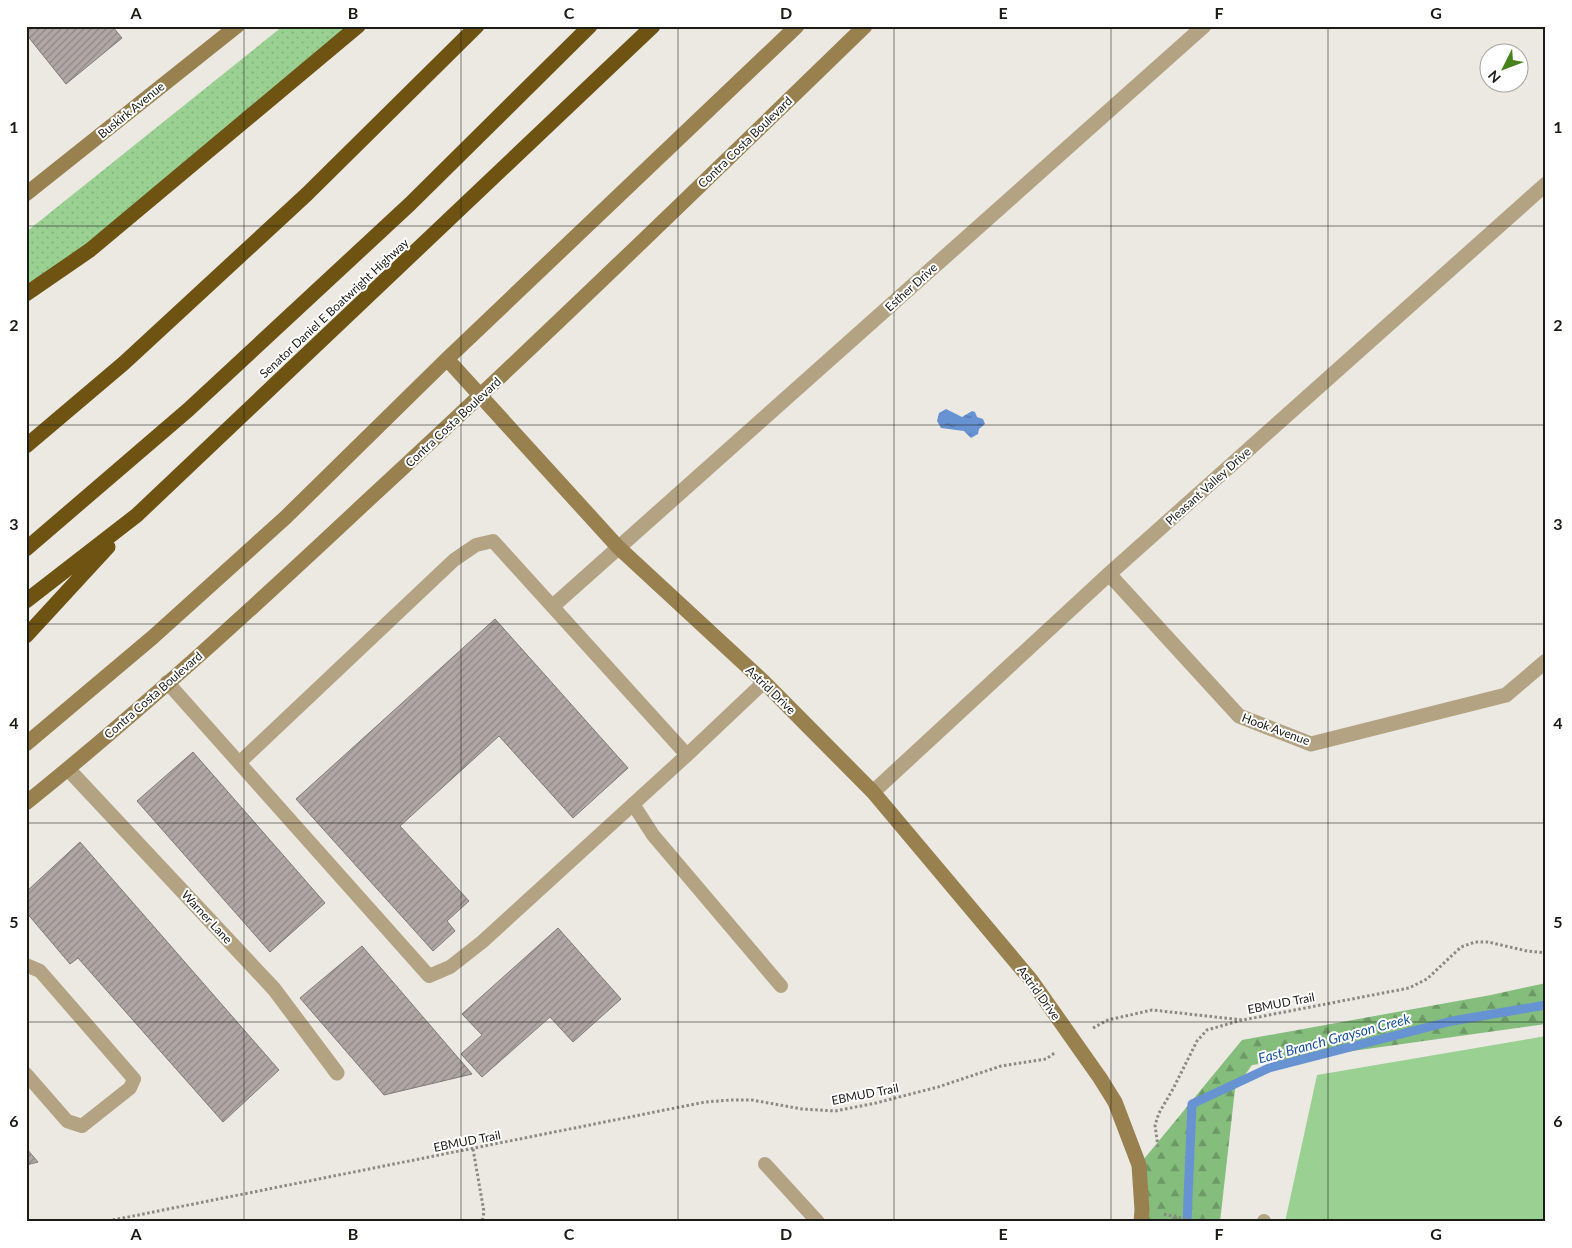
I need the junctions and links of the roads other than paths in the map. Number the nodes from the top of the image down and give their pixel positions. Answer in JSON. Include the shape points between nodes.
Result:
{"nodes":[{"id":1,"x":236,"y":26,"type":"edge"},
{"id":2,"x":358,"y":26,"type":"edge"},
{"id":3,"x":477,"y":26,"type":"edge"},
{"id":4,"x":590,"y":26,"type":"edge"},
{"id":5,"x":653,"y":26,"type":"edge"},
{"id":6,"x":797,"y":26,"type":"edge"},
{"id":7,"x":865,"y":26,"type":"edge"},
{"id":8,"x":1204,"y":26,"type":"edge"},
{"id":9,"x":1546,"y":184,"type":"edge"},
{"id":10,"x":26,"y":194,"type":"edge"},
{"id":11,"x":26,"y":294,"type":"edge"},
{"id":12,"x":447,"y":359,"type":"junction"},
{"id":13,"x":480,"y":397,"type":"junction"},
{"id":14,"x":26,"y":446,"type":"edge"},
{"id":15,"x":138,"y":514,"type":"junction"},
{"id":16,"x":618,"y":547,"type":"junction"},
{"id":17,"x":26,"y":548,"type":"edge"},
{"id":18,"x":1109,"y":574,"type":"junction"},
{"id":19,"x":26,"y":601,"type":"edge"},
{"id":20,"x":553,"y":606,"type":"junction"},
{"id":21,"x":26,"y":636,"type":"edge"},
{"id":22,"x":1546,"y":661,"type":"edge"},
{"id":23,"x":168,"y":682,"type":"junction"},
{"id":24,"x":764,"y":682,"type":"junction"},
{"id":25,"x":26,"y":744,"type":"edge"},
{"id":26,"x":687,"y":755,"type":"junction"},
{"id":27,"x":239,"y":763,"type":"junction"},
{"id":28,"x":68,"y":769,"type":"junction"},
{"id":29,"x":874,"y":792,"type":"junction"},
{"id":30,"x":26,"y":803,"type":"edge"},
{"id":31,"x":633,"y":804,"type":"junction"},
{"id":32,"x":26,"y":965,"type":"edge"},
{"id":33,"x":781,"y":986,"type":"dead end"},
{"id":34,"x":337,"y":1073,"type":"dead end"},
{"id":35,"x":26,"y":1074,"type":"edge"},
{"id":36,"x":765,"y":1164,"type":"dead end"},
{"id":37,"x":818,"y":1222,"type":"edge"},
{"id":38,"x":1141,"y":1222,"type":"edge"}],
"edges":[{"from":1,"to":10,"type":"main road","name":"Buskirk Avenue"},
{"from":2,"to":11,"type":"highway","via":[[90,250]]},
{"from":3,"to":14,"type":"highway","via":[[292,208],[124,362]]},
{"from":4,"to":17,"type":"highway","via":[[410,204],[195,404]]},
{"from":5,"to":15,"type":"highway","name":"Senator Daniel E Boatwright Highway"},
{"from":6,"to":12,"type":"main road"},
{"from":7,"to":13,"type":"main road","name":"Contra Costa Boulevard"},
{"from":8,"to":16,"type":"street","name":"Esther Drive"},
{"from":9,"to":18,"type":"street","name":"Pleasant Valley Drive"},
{"from":12,"to":13,"type":"main road","name":"Astrid Drive"},
{"from":12,"to":25,"type":"main road","via":[[286,517]]},
{"from":13,"to":16,"type":"main road","name":"Astrid Drive"},
{"from":13,"to":23,"type":"main road","name":"Contra Costa Boulevard","via":[[264,598]]},
{"from":15,"to":19,"type":"highway","name":"Senator Daniel E Boatwright Highway"},
{"from":15,"to":21,"type":"highway"},
{"from":16,"to":20,"type":"street","name":"Esther Drive"},
{"from":16,"to":24,"type":"main road","name":"Astrid Drive"},
{"from":18,"to":22,"type":"street","name":"Hook Avenue","via":[[1239,716],[1311,744],[1506,695]]},
{"from":18,"to":29,"type":"street","name":"Pleasant Valley Drive"},
{"from":20,"to":26,"type":"lane"},
{"from":20,"to":27,"type":"lane","via":[[493,541],[476,545],[454,560]]},
{"from":23,"to":27,"type":"lane"},
{"from":23,"to":28,"type":"main road","name":"Contra Costa Boulevard"},
{"from":24,"to":26,"type":"lane"},
{"from":24,"to":29,"type":"main road","name":"Astrid Drive"},
{"from":26,"to":31,"type":"lane"},
{"from":27,"to":31,"type":"lane","via":[[429,976],[450,967],[482,942]]},
{"from":28,"to":30,"type":"main road","name":"Contra Costa Boulevard"},
{"from":28,"to":34,"type":"street","name":"Warner Lane","via":[[274,989]]},
{"from":29,"to":38,"type":"main road","name":"Astrid Drive","via":[[1031,980],[1115,1102],[1139,1165]]},
{"from":31,"to":33,"type":"lane","via":[[654,835]]},
{"from":32,"to":35,"type":"lane","via":[[40,970],[134,1079],[130,1088],[82,1126],[67,1121]]},
{"from":36,"to":37,"type":"lane"}]}
